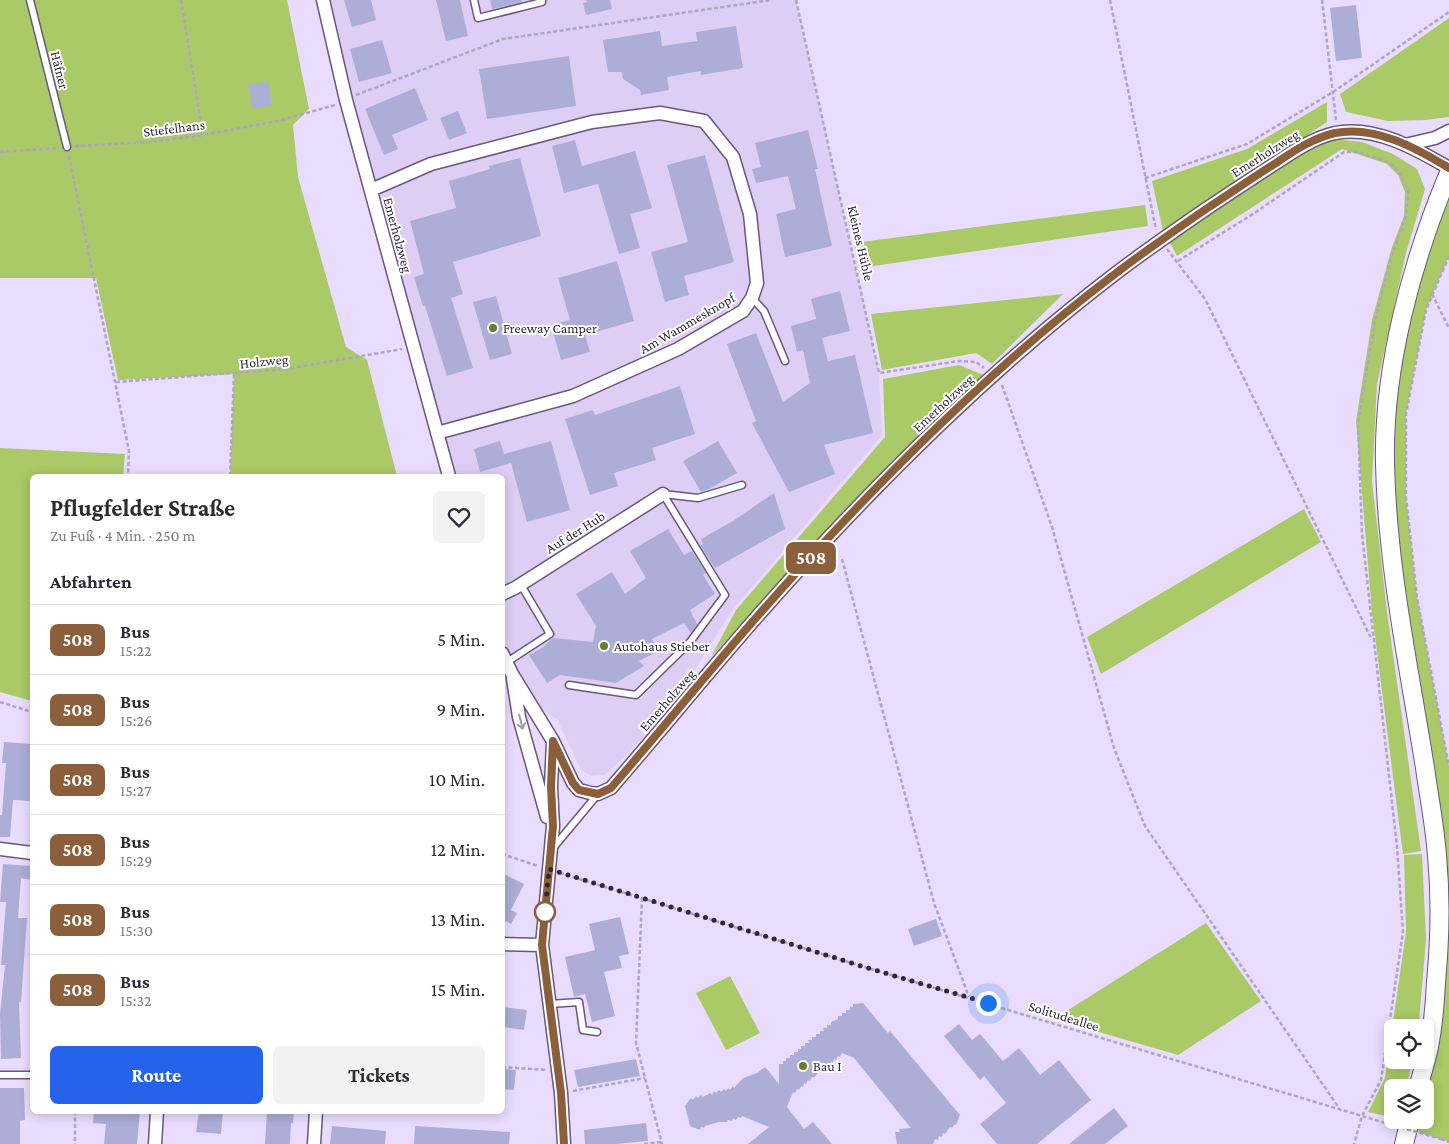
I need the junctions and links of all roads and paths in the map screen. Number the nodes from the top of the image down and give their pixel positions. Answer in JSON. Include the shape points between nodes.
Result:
{"nodes":[{"id":1,"x":30,"y":0,"type":"edge"},
{"id":2,"x":181,"y":0,"type":"edge"},
{"id":3,"x":323,"y":0,"type":"edge"},
{"id":4,"x":474,"y":0,"type":"edge"},
{"id":5,"x":542,"y":0,"type":"edge"},
{"id":6,"x":771,"y":0,"type":"edge"},
{"id":7,"x":796,"y":0,"type":"edge"},
{"id":8,"x":1110,"y":0,"type":"edge"},
{"id":9,"x":1322,"y":0,"type":"edge"},
{"id":10,"x":1449,"y":12,"type":"edge"},
{"id":11,"x":1333,"y":92,"type":"junction"},
{"id":12,"x":346,"y":100,"type":"junction"},
{"id":13,"x":1449,"y":131,"type":"edge"},
{"id":14,"x":1338,"y":132,"type":"junction"},
{"id":15,"x":203,"y":135,"type":"junction"},
{"id":16,"x":1405,"y":145,"type":"junction"},
{"id":17,"x":67,"y":147,"type":"junction"},
{"id":18,"x":0,"y":152,"type":"edge"},
{"id":19,"x":1449,"y":168,"type":"edge"},
{"id":20,"x":1449,"y":173,"type":"edge"},
{"id":21,"x":1145,"y":178,"type":"junction"},
{"id":22,"x":371,"y":190,"type":"junction"},
{"id":23,"x":1161,"y":240,"type":"junction"},
{"id":24,"x":1449,"y":256,"type":"edge"},
{"id":25,"x":1178,"y":261,"type":"junction"},
{"id":26,"x":1432,"y":293,"type":"junction"},
{"id":27,"x":752,"y":298,"type":"junction"},
{"id":28,"x":1449,"y":328,"type":"edge"},
{"id":29,"x":413,"y":347,"type":"junction"},
{"id":30,"x":785,"y":361,"type":"dead end"},
{"id":31,"x":234,"y":374,"type":"junction"},
{"id":32,"x":994,"y":375,"type":"junction"},
{"id":33,"x":116,"y":382,"type":"junction"},
{"id":34,"x":437,"y":433,"type":"junction"},
{"id":35,"x":128,"y":474,"type":"edge"},
{"id":36,"x":230,"y":474,"type":"edge"},
{"id":37,"x":447,"y":474,"type":"edge"},
{"id":38,"x":742,"y":485,"type":"dead end"},
{"id":39,"x":663,"y":494,"type":"junction"},
{"id":40,"x":842,"y":559,"type":"dead end"},
{"id":41,"x":520,"y":585,"type":"junction"},
{"id":42,"x":505,"y":592,"type":"edge"},
{"id":43,"x":1373,"y":641,"type":"junction"},
{"id":44,"x":507,"y":663,"type":"edge"},
{"id":45,"x":569,"y":685,"type":"dead end"},
{"id":46,"x":0,"y":702,"type":"edge"},
{"id":47,"x":30,"y":711,"type":"edge"},
{"id":48,"x":553,"y":741,"type":"junction"},
{"id":49,"x":1449,"y":767,"type":"edge"},
{"id":50,"x":598,"y":794,"type":"junction"},
{"id":51,"x":0,"y":849,"type":"edge"},
{"id":52,"x":552,"y":849,"type":"junction"},
{"id":53,"x":30,"y":853,"type":"edge"},
{"id":54,"x":505,"y":855,"type":"edge"},
{"id":55,"x":549,"y":869,"type":"junction"},
{"id":56,"x":642,"y":898,"type":"junction"},
{"id":57,"x":505,"y":944,"type":"edge"},
{"id":58,"x":542,"y":945,"type":"junction"},
{"id":59,"x":969,"y":997,"type":"junction"},
{"id":60,"x":550,"y":1004,"type":"junction"},
{"id":61,"x":597,"y":1032,"type":"dead end"},
{"id":62,"x":505,"y":1067,"type":"edge"},
{"id":63,"x":558,"y":1070,"type":"junction"},
{"id":64,"x":0,"y":1075,"type":"edge"},
{"id":65,"x":30,"y":1075,"type":"edge"},
{"id":66,"x":645,"y":1078,"type":"junction"},
{"id":67,"x":1420,"y":1079,"type":"edge"},
{"id":68,"x":561,"y":1093,"type":"junction"},
{"id":69,"x":1339,"y":1108,"type":"junction"},
{"id":70,"x":75,"y":1114,"type":"edge"},
{"id":71,"x":157,"y":1114,"type":"edge"},
{"id":72,"x":316,"y":1114,"type":"edge"},
{"id":73,"x":1362,"y":1116,"type":"junction"},
{"id":74,"x":1408,"y":1129,"type":"edge"},
{"id":75,"x":1449,"y":1142,"type":"edge"},
{"id":76,"x":662,"y":1143,"type":"edge"},
{"id":77,"x":76,"y":1144,"type":"edge"},
{"id":78,"x":155,"y":1144,"type":"edge"},
{"id":79,"x":314,"y":1144,"type":"edge"},
{"id":80,"x":564,"y":1144,"type":"edge"},
{"id":81,"x":644,"y":1144,"type":"edge"},
{"id":82,"x":1354,"y":1144,"type":"edge"},
{"id":83,"x":1404,"y":1144,"type":"edge"}],
"edges":[{"from":1,"to":17,"type":"lane","name":"Häfner"},
{"from":2,"to":15,"type":"path"},
{"from":3,"to":12,"type":"street","name":"Emerholzweg"},
{"from":4,"to":5,"type":"lane","via":[[478,18]]},
{"from":6,"to":12,"type":"path","name":"Stiefelhans","via":[[503,39]]},
{"from":7,"to":32,"type":"path","name":"Kleines Hüble","via":[[879,373],[959,361],[976,362]]},
{"from":8,"to":21,"type":"path"},
{"from":9,"to":11,"type":"path"},
{"from":10,"to":11,"type":"path"},
{"from":11,"to":14,"type":"path"},
{"from":11,"to":21,"type":"path","via":[[1247,144]]},
{"from":12,"to":15,"type":"path","name":"Stiefelhans","via":[[282,120]]},
{"from":12,"to":22,"type":"street","name":"Emerholzweg"},
{"from":13,"to":16,"type":"street"},
{"from":14,"to":16,"type":"street","name":"Emerholzweg","via":[[1379,136]]},
{"from":14,"to":23,"type":"street","name":"Emerholzweg","via":[[1293,152]]},
{"from":15,"to":17,"type":"path","name":"Stiefelhans"},
{"from":16,"to":19,"type":"street","name":"Emerholzweg"},
{"from":17,"to":18,"type":"path","name":"Stiefelhans"},
{"from":17,"to":33,"type":"path"},
{"from":20,"to":67,"type":"main road","via":[[1412,276],[1397,337],[1386,419],[1386,499],[1395,588],[1437,855],[1439,902],[1435,1006]]},
{"from":21,"to":23,"type":"path"},
{"from":22,"to":27,"type":"street","name":"Am Wammesknopf","via":[[431,164],[592,122],[660,113],[704,121],[733,157],[750,214],[757,283]]},
{"from":22,"to":29,"type":"street","name":"Emerholzweg"},
{"from":23,"to":25,"type":"path"},
{"from":23,"to":32,"type":"street","name":"Emerholzweg","via":[[1111,277]]},
{"from":24,"to":26,"type":"path"},
{"from":25,"to":43,"type":"path","via":[[1205,299]]},
{"from":25,"to":43,"type":"path","via":[[1344,152],[1358,152],[1389,162],[1401,174],[1408,192],[1406,216],[1391,257],[1375,320],[1358,423],[1362,534]]},
{"from":26,"to":28,"type":"path"},
{"from":26,"to":49,"type":"path","via":[[1406,414],[1406,497],[1417,597]]},
{"from":27,"to":30,"type":"lane","via":[[764,311]]},
{"from":27,"to":34,"type":"street","name":"Am Wammesknopf","via":[[743,312],[678,350],[573,396]]},
{"from":29,"to":31,"type":"path","name":"Holzweg","via":[[288,369]]},
{"from":29,"to":34,"type":"street","name":"Emerholzweg"},
{"from":31,"to":33,"type":"path","name":"Holzweg"},
{"from":31,"to":36,"type":"path"},
{"from":32,"to":50,"type":"street","name":"Emerholzweg","via":[[905,459],[820,548],[611,788]]},
{"from":32,"to":69,"type":"path","via":[[1008,397],[1045,509],[1114,748],[1145,826]]},
{"from":33,"to":35,"type":"path","via":[[128,451]]},
{"from":34,"to":37,"type":"street","name":"Emerholzweg"},
{"from":38,"to":39,"type":"lane","via":[[698,498]]},
{"from":39,"to":41,"type":"street","name":"Auf der Hub"},
{"from":39,"to":45,"type":"lane","via":[[726,595],[690,642],[636,695]]},
{"from":40,"to":59,"type":"path","via":[[934,903]]},
{"from":41,"to":42,"type":"street","name":"Auf der Hub"},
{"from":41,"to":44,"type":"lane","via":[[550,634]]},
{"from":43,"to":73,"type":"path","via":[[1397,847],[1403,932],[1381,1080]]},
{"from":44,"to":48,"type":"street"},
{"from":44,"to":52,"type":"street","one_way":true,"via":[[548,821]]},
{"from":46,"to":47,"type":"path"},
{"from":48,"to":50,"type":"street","via":[[573,783],[579,790]]},
{"from":48,"to":52,"type":"street"},
{"from":50,"to":52,"type":"lane"},
{"from":51,"to":53,"type":"street"},
{"from":52,"to":55,"type":"street"},
{"from":54,"to":55,"type":"path","name":"Solitudeallee"},
{"from":55,"to":56,"type":"path","name":"Solitudeallee"},
{"from":55,"to":58,"type":"street"},
{"from":56,"to":59,"type":"path","name":"Solitudeallee"},
{"from":56,"to":66,"type":"path","via":[[636,1043]]},
{"from":57,"to":58,"type":"street"},
{"from":58,"to":60,"type":"street"},
{"from":59,"to":69,"type":"path","name":"Solitudeallee"},
{"from":60,"to":61,"type":"lane","via":[[579,1002],[583,1030]]},
{"from":60,"to":63,"type":"street"},
{"from":62,"to":63,"type":"path"},
{"from":63,"to":68,"type":"street"},
{"from":64,"to":65,"type":"lane"},
{"from":66,"to":68,"type":"path"},
{"from":66,"to":76,"type":"path"},
{"from":68,"to":80,"type":"street"},
{"from":69,"to":73,"type":"path","name":"Solitudeallee"},
{"from":70,"to":77,"type":"path"},
{"from":71,"to":78,"type":"street"},
{"from":72,"to":79,"type":"street"},
{"from":73,"to":75,"type":"path","name":"Solitudeallee","bridge":true},
{"from":73,"to":82,"type":"path"},
{"from":74,"to":83,"type":"main road"},
{"from":76,"to":81,"type":"path"}]}
